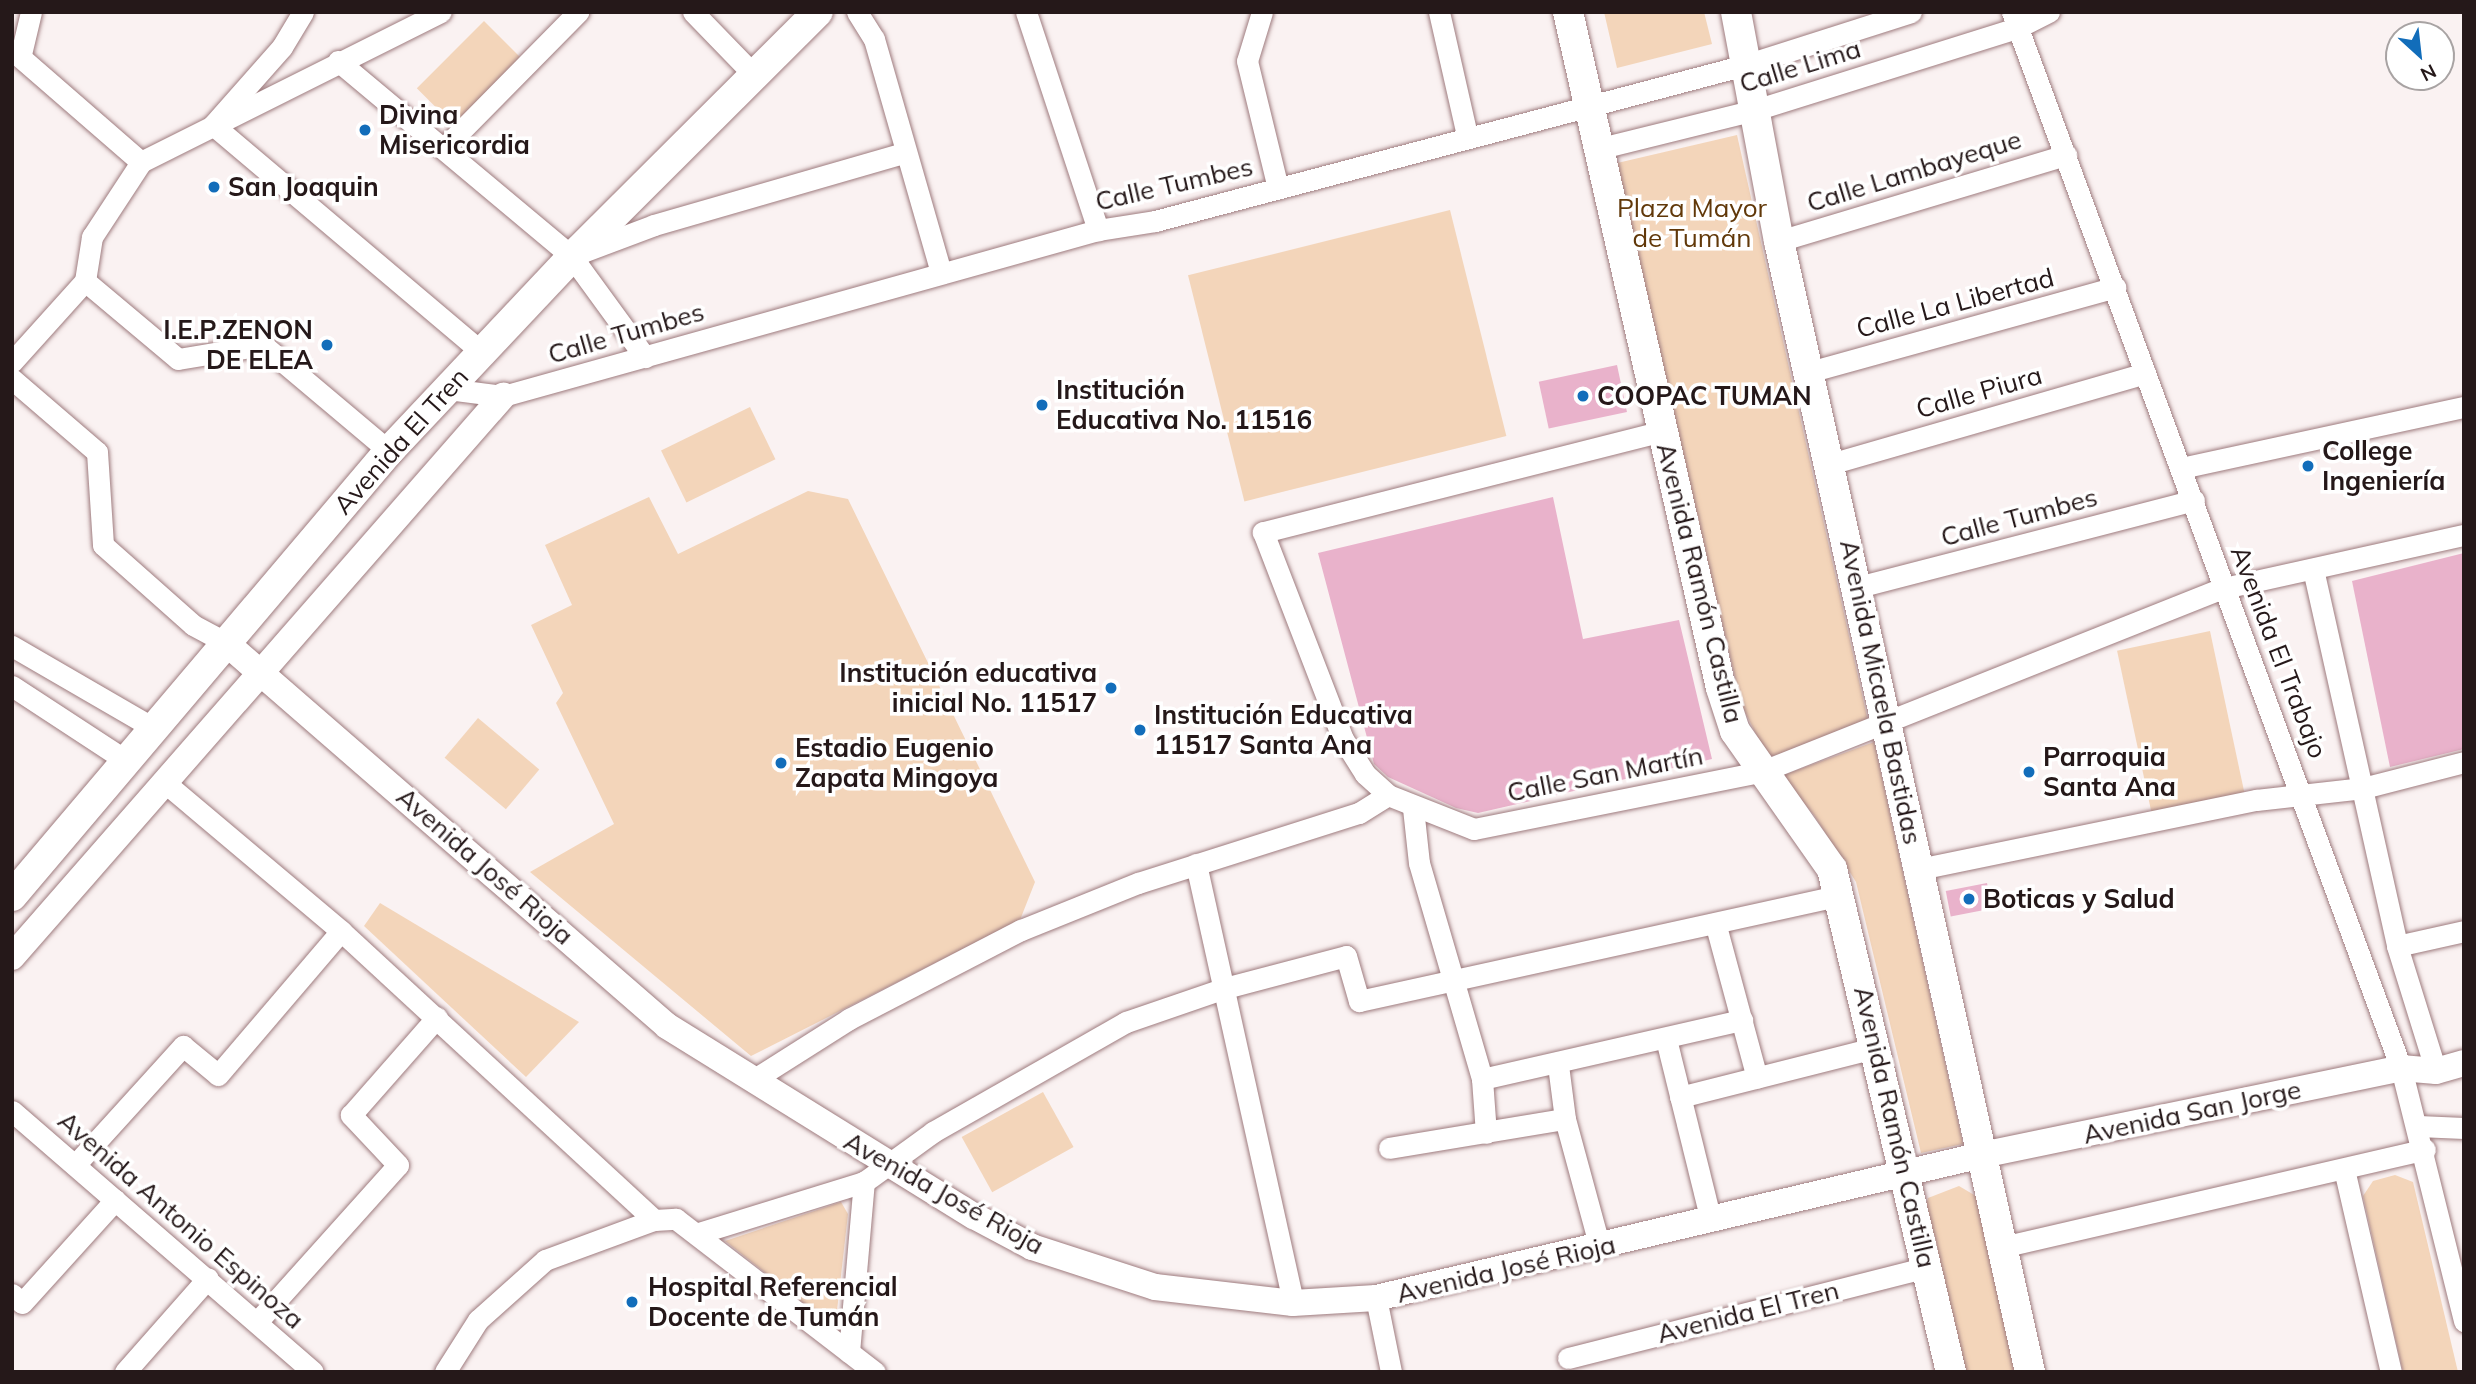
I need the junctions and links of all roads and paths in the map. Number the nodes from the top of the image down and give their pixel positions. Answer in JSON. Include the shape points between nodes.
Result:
{"nodes":[{"id":1,"x":31,"y":12,"type":"edge"},
{"id":2,"x":303,"y":12,"type":"edge"},
{"id":3,"x":440,"y":12,"type":"edge"},
{"id":4,"x":578,"y":12,"type":"edge"},
{"id":5,"x":693,"y":12,"type":"edge"},
{"id":6,"x":818,"y":12,"type":"edge"},
{"id":7,"x":857,"y":12,"type":"edge"},
{"id":8,"x":1026,"y":12,"type":"edge"},
{"id":9,"x":1262,"y":12,"type":"edge"},
{"id":10,"x":1439,"y":12,"type":"edge"},
{"id":11,"x":1568,"y":12,"type":"edge"},
{"id":12,"x":1736,"y":12,"type":"edge"},
{"id":13,"x":1911,"y":12,"type":"edge"},
{"id":14,"x":2049,"y":12,"type":"edge"},
{"id":15,"x":2015,"y":20,"type":"edge"},
{"id":16,"x":17,"y":52,"type":"edge"},
{"id":17,"x":338,"y":61,"type":"junction"},
{"id":18,"x":1745,"y":65,"type":"junction"},
{"id":19,"x":753,"y":74,"type":"junction"},
{"id":20,"x":1587,"y":104,"type":"junction"},
{"id":21,"x":1755,"y":110,"type":"junction"},
{"id":22,"x":213,"y":125,"type":"junction"},
{"id":23,"x":1467,"y":135,"type":"junction"},
{"id":24,"x":445,"y":147,"type":"junction"},
{"id":25,"x":1597,"y":149,"type":"junction"},
{"id":26,"x":903,"y":153,"type":"junction"},
{"id":27,"x":2066,"y":155,"type":"junction"},
{"id":28,"x":141,"y":162,"type":"junction"},
{"id":29,"x":1278,"y":188,"type":"junction"},
{"id":30,"x":1098,"y":230,"type":"junction"},
{"id":31,"x":1779,"y":241,"type":"junction"},
{"id":32,"x":572,"y":257,"type":"junction"},
{"id":33,"x":941,"y":272,"type":"junction"},
{"id":34,"x":85,"y":281,"type":"junction"},
{"id":35,"x":2115,"y":287,"type":"junction"},
{"id":36,"x":482,"y":352,"type":"junction"},
{"id":37,"x":645,"y":357,"type":"junction"},
{"id":38,"x":12,"y":362,"type":"edge"},
{"id":39,"x":1809,"y":372,"type":"junction"},
{"id":40,"x":2145,"y":373,"type":"junction"},
{"id":41,"x":12,"y":379,"type":"edge"},
{"id":42,"x":448,"y":389,"type":"junction"},
{"id":43,"x":503,"y":397,"type":"junction"},
{"id":44,"x":2464,"y":407,"type":"edge"},
{"id":45,"x":1663,"y":431,"type":"junction"},
{"id":46,"x":389,"y":451,"type":"junction"},
{"id":47,"x":1830,"y":464,"type":"junction"},
{"id":48,"x":2181,"y":468,"type":"junction"},
{"id":49,"x":2194,"y":500,"type":"junction"},
{"id":50,"x":2464,"y":535,"type":"edge"},
{"id":51,"x":2313,"y":569,"type":"junction"},
{"id":52,"x":1858,"y":587,"type":"junction"},
{"id":53,"x":2224,"y":588,"type":"junction"},
{"id":54,"x":225,"y":642,"type":"junction"},
{"id":55,"x":12,"y":646,"type":"edge"},
{"id":56,"x":263,"y":673,"type":"junction"},
{"id":57,"x":12,"y":686,"type":"edge"},
{"id":58,"x":1888,"y":723,"type":"junction"},
{"id":59,"x":152,"y":727,"type":"junction"},
{"id":60,"x":128,"y":762,"type":"junction"},
{"id":61,"x":2464,"y":762,"type":"edge"},
{"id":62,"x":1763,"y":771,"type":"junction"},
{"id":63,"x":163,"y":780,"type":"junction"},
{"id":64,"x":2363,"y":788,"type":"junction"},
{"id":65,"x":2302,"y":792,"type":"junction"},
{"id":66,"x":1388,"y":796,"type":"junction"},
{"id":67,"x":1413,"y":808,"type":"junction"},
{"id":68,"x":1196,"y":864,"type":"junction"},
{"id":69,"x":1919,"y":869,"type":"junction"},
{"id":70,"x":1835,"y":895,"type":"junction"},
{"id":71,"x":12,"y":896,"type":"edge"},
{"id":72,"x":1716,"y":926,"type":"junction"},
{"id":73,"x":341,"y":931,"type":"junction"},
{"id":74,"x":2464,"y":931,"type":"edge"},
{"id":75,"x":2397,"y":946,"type":"junction"},
{"id":76,"x":12,"y":957,"type":"edge"},
{"id":77,"x":1449,"y":982,"type":"junction"},
{"id":78,"x":1225,"y":988,"type":"junction"},
{"id":79,"x":437,"y":1017,"type":"junction"},
{"id":80,"x":1742,"y":1020,"type":"junction"},
{"id":81,"x":1666,"y":1039,"type":"junction"},
{"id":82,"x":1877,"y":1047,"type":"junction"},
{"id":83,"x":2464,"y":1063,"type":"edge"},
{"id":84,"x":1558,"y":1065,"type":"junction"},
{"id":85,"x":2401,"y":1068,"type":"junction"},
{"id":86,"x":2436,"y":1071,"type":"junction"},
{"id":87,"x":1757,"y":1078,"type":"junction"},
{"id":88,"x":1482,"y":1079,"type":"junction"},
{"id":89,"x":753,"y":1080,"type":"junction"},
{"id":90,"x":1680,"y":1097,"type":"junction"},
{"id":91,"x":12,"y":1111,"type":"edge"},
{"id":92,"x":1565,"y":1119,"type":"junction"},
{"id":93,"x":2418,"y":1126,"type":"junction"},
{"id":94,"x":2464,"y":1128,"type":"edge"},
{"id":95,"x":1486,"y":1133,"type":"junction"},
{"id":96,"x":1389,"y":1148,"type":"dead end"},
{"id":97,"x":2425,"y":1149,"type":"junction"},
{"id":98,"x":1982,"y":1155,"type":"junction"},
{"id":99,"x":75,"y":1165,"type":"junction"},
{"id":100,"x":888,"y":1165,"type":"junction"},
{"id":101,"x":2344,"y":1169,"type":"junction"},
{"id":102,"x":1908,"y":1175,"type":"junction"},
{"id":103,"x":864,"y":1182,"type":"junction"},
{"id":104,"x":115,"y":1200,"type":"junction"},
{"id":105,"x":665,"y":1219,"type":"junction"},
{"id":106,"x":1711,"y":1221,"type":"junction"},
{"id":107,"x":699,"y":1233,"type":"junction"},
{"id":108,"x":2002,"y":1247,"type":"junction"},
{"id":109,"x":1600,"y":1248,"type":"junction"},
{"id":110,"x":1927,"y":1267,"type":"junction"},
{"id":111,"x":208,"y":1278,"type":"junction"},
{"id":112,"x":12,"y":1294,"type":"edge"},
{"id":113,"x":1376,"y":1298,"type":"junction"},
{"id":114,"x":1293,"y":1303,"type":"junction"},
{"id":115,"x":2464,"y":1321,"type":"edge"},
{"id":116,"x":257,"y":1322,"type":"junction"},
{"id":117,"x":849,"y":1352,"type":"junction"},
{"id":118,"x":1568,"y":1358,"type":"dead end"},
{"id":119,"x":125,"y":1372,"type":"edge"},
{"id":120,"x":313,"y":1372,"type":"edge"},
{"id":121,"x":445,"y":1372,"type":"edge"},
{"id":122,"x":874,"y":1372,"type":"edge"},
{"id":123,"x":1391,"y":1372,"type":"edge"},
{"id":124,"x":1951,"y":1372,"type":"edge"},
{"id":125,"x":2030,"y":1372,"type":"edge"},
{"id":126,"x":2391,"y":1372,"type":"edge"}],
"edges":[{"from":1,"to":16,"type":"street"},
{"from":2,"to":22,"type":"street","via":[[282,47]]},
{"from":3,"to":17,"type":"street"},
{"from":4,"to":24,"type":"street"},
{"from":5,"to":19,"type":"street"},
{"from":6,"to":19,"type":"main road","name":"Avenida El Tren"},
{"from":7,"to":26,"type":"street","via":[[874,39]]},
{"from":8,"to":30,"type":"street"},
{"from":9,"to":29,"type":"street","via":[[1247,61]]},
{"from":10,"to":23,"type":"street"},
{"from":11,"to":20,"type":"main road","name":"Avenida Ramón Castilla"},
{"from":12,"to":18,"type":"main road","name":"Avenida Micaela Bastidas"},
{"from":13,"to":18,"type":"street","name":"Calle Tumbes"},
{"from":14,"to":15,"type":"street","name":"Calle Lima"},
{"from":15,"to":21,"type":"street","name":"Calle Lima"},
{"from":15,"to":27,"type":"street","name":"Avenida El Trabajo"},
{"from":16,"to":28,"type":"street"},
{"from":17,"to":22,"type":"street"},
{"from":17,"to":24,"type":"street"},
{"from":18,"to":20,"type":"street","name":"Calle Tumbes"},
{"from":18,"to":21,"type":"main road","name":"Avenida Micaela Bastidas"},
{"from":19,"to":32,"type":"main road","name":"Avenida El Tren"},
{"from":20,"to":23,"type":"street","name":"Calle Tumbes"},
{"from":20,"to":25,"type":"main road","name":"Avenida Ramón Castilla"},
{"from":21,"to":25,"type":"street","name":"Calle Lima"},
{"from":21,"to":31,"type":"main road","name":"Avenida Micaela Bastidas"},
{"from":22,"to":28,"type":"street"},
{"from":22,"to":36,"type":"street"},
{"from":23,"to":29,"type":"street","name":"Calle Tumbes"},
{"from":24,"to":32,"type":"street"},
{"from":25,"to":45,"type":"main road","name":"Avenida Ramón Castilla"},
{"from":26,"to":32,"type":"street","via":[[654,225]]},
{"from":26,"to":33,"type":"street"},
{"from":27,"to":31,"type":"street","name":"Calle Lambayeque"},
{"from":27,"to":35,"type":"street","name":"Avenida El Trabajo"},
{"from":28,"to":34,"type":"street","via":[[92,237]]},
{"from":29,"to":30,"type":"street","name":"Calle Tumbes"},
{"from":30,"to":33,"type":"street","name":"Calle Tumbes"},
{"from":31,"to":39,"type":"main road","name":"Avenida Micaela Bastidas"},
{"from":32,"to":36,"type":"main road","name":"Avenida El Tren"},
{"from":32,"to":37,"type":"street"},
{"from":33,"to":37,"type":"street","name":"Calle Tumbes"},
{"from":34,"to":38,"type":"street"},
{"from":34,"to":46,"type":"street","via":[[178,359],[262,345]]},
{"from":35,"to":39,"type":"street","name":"Calle La Libertad"},
{"from":35,"to":40,"type":"street","name":"Avenida El Trabajo"},
{"from":36,"to":42,"type":"main road","name":"Avenida El Tren"},
{"from":37,"to":43,"type":"street","name":"Calle Tumbes"},
{"from":39,"to":47,"type":"main road","name":"Avenida Micaela Bastidas"},
{"from":40,"to":47,"type":"street","name":"Calle Piura"},
{"from":40,"to":48,"type":"street","name":"Avenida El Trabajo"},
{"from":41,"to":54,"type":"street","via":[[97,452],[103,545],[193,625]]},
{"from":42,"to":43,"type":"street","name":"Calle Tumbes"},
{"from":42,"to":46,"type":"main road","name":"Avenida El Tren"},
{"from":43,"to":56,"type":"street","name":"Avenida El Tren"},
{"from":44,"to":48,"type":"street"},
{"from":45,"to":62,"type":"main road","name":"Avenida Ramón Castilla","via":[[1721,688],[1735,731]]},
{"from":45,"to":66,"type":"street","name":"Calle San Martín","via":[[1263,532],[1343,738],[1365,774]]},
{"from":46,"to":54,"type":"main road","name":"Avenida El Tren"},
{"from":47,"to":52,"type":"main road","name":"Avenida Micaela Bastidas"},
{"from":48,"to":49,"type":"street","name":"Avenida El Trabajo"},
{"from":49,"to":52,"type":"street","name":"Calle Tumbes"},
{"from":49,"to":53,"type":"street","name":"Avenida El Trabajo"},
{"from":50,"to":51,"type":"street","name":"Calle San Martín"},
{"from":51,"to":53,"type":"street","name":"Calle San Martín"},
{"from":51,"to":64,"type":"street"},
{"from":52,"to":58,"type":"main road","name":"Avenida Micaela Bastidas"},
{"from":53,"to":58,"type":"street","name":"Calle San Martín"},
{"from":53,"to":65,"type":"street","name":"Avenida El Trabajo"},
{"from":54,"to":56,"type":"street","name":"Avenida José Rioja"},
{"from":54,"to":59,"type":"main road","name":"Avenida El Tren"},
{"from":55,"to":59,"type":"street"},
{"from":56,"to":63,"type":"street","name":"Avenida El Tren"},
{"from":56,"to":89,"type":"street","name":"Avenida José Rioja","via":[[667,1026]]},
{"from":57,"to":60,"type":"street"},
{"from":58,"to":62,"type":"street","name":"Calle San Martín"},
{"from":58,"to":69,"type":"main road","name":"Avenida Micaela Bastidas"},
{"from":59,"to":60,"type":"main road","name":"Avenida El Tren"},
{"from":60,"to":71,"type":"main road","name":"Avenida El Tren"},
{"from":61,"to":64,"type":"street"},
{"from":62,"to":67,"type":"street","name":"Calle San Martín","via":[[1475,829]]},
{"from":62,"to":70,"type":"main road","name":"Avenida Ramón Castilla","via":[[1832,869]]},
{"from":63,"to":73,"type":"street"},
{"from":63,"to":76,"type":"street","name":"Avenida El Tren"},
{"from":64,"to":65,"type":"street"},
{"from":64,"to":75,"type":"street"},
{"from":65,"to":69,"type":"street"},
{"from":65,"to":85,"type":"street","name":"Avenida El Trabajo"},
{"from":66,"to":67,"type":"street","name":"Calle San Martín"},
{"from":66,"to":68,"type":"street","via":[[1359,813]]},
{"from":67,"to":77,"type":"street","via":[[1419,863]]},
{"from":68,"to":78,"type":"street"},
{"from":68,"to":89,"type":"street","via":[[1021,930],[849,1019]]},
{"from":69,"to":98,"type":"main road","name":"Avenida Micaela Bastidas"},
{"from":70,"to":72,"type":"street"},
{"from":70,"to":82,"type":"main road","name":"Avenida Ramón Castilla","via":[[1847,918]]},
{"from":72,"to":77,"type":"street"},
{"from":72,"to":80,"type":"street"},
{"from":73,"to":79,"type":"street"},
{"from":73,"to":99,"type":"street","via":[[218,1075],[183,1046]]},
{"from":74,"to":75,"type":"street"},
{"from":75,"to":86,"type":"street"},
{"from":77,"to":78,"type":"street","via":[[1359,1001],[1346,956]]},
{"from":77,"to":88,"type":"street"},
{"from":78,"to":100,"type":"street","via":[[1126,1021],[933,1132]]},
{"from":78,"to":114,"type":"street"},
{"from":79,"to":105,"type":"street"},
{"from":79,"to":116,"type":"street","via":[[351,1115],[398,1165]]},
{"from":80,"to":81,"type":"street"},
{"from":80,"to":87,"type":"street"},
{"from":81,"to":84,"type":"street"},
{"from":81,"to":90,"type":"street"},
{"from":82,"to":87,"type":"street"},
{"from":82,"to":102,"type":"main road","name":"Avenida Ramón Castilla"},
{"from":83,"to":86,"type":"street"},
{"from":84,"to":88,"type":"street"},
{"from":84,"to":92,"type":"street"},
{"from":85,"to":86,"type":"street","name":"Avenida San Jorge"},
{"from":85,"to":93,"type":"street","name":"Avenida El Trabajo"},
{"from":85,"to":98,"type":"street","name":"Avenida San Jorge"},
{"from":87,"to":90,"type":"street"},
{"from":88,"to":95,"type":"street"},
{"from":89,"to":100,"type":"street","name":"Avenida José Rioja"},
{"from":90,"to":106,"type":"street"},
{"from":91,"to":99,"type":"street","name":"Avenida Antonio Espinoza"},
{"from":92,"to":95,"type":"street"},
{"from":92,"to":109,"type":"street"},
{"from":93,"to":94,"type":"street"},
{"from":93,"to":97,"type":"street","name":"Avenida El Trabajo"},
{"from":95,"to":96,"type":"street"},
{"from":97,"to":101,"type":"street"},
{"from":97,"to":115,"type":"street","name":"Avenida El Trabajo"},
{"from":98,"to":102,"type":"street","name":"Avenida José Rioja"},
{"from":98,"to":108,"type":"main road","name":"Avenida Micaela Bastidas"},
{"from":99,"to":104,"type":"street","name":"Avenida Antonio Espinoza"},
{"from":100,"to":103,"type":"street"},
{"from":100,"to":114,"type":"street","name":"Avenida José Rioja","via":[[1032,1247],[1090,1268],[1222,1298]]},
{"from":101,"to":108,"type":"street"},
{"from":101,"to":126,"type":"street"},
{"from":102,"to":106,"type":"street","name":"Avenida José Rioja"},
{"from":102,"to":110,"type":"main road","name":"Avenida Ramón Castilla"},
{"from":103,"to":107,"type":"street"},
{"from":103,"to":117,"type":"street"},
{"from":104,"to":111,"type":"street","name":"Avenida Antonio Espinoza"},
{"from":104,"to":112,"type":"street","via":[[22,1303]]},
{"from":105,"to":107,"type":"street"},
{"from":105,"to":121,"type":"street","via":[[545,1260],[478,1320]]},
{"from":106,"to":109,"type":"street","name":"Avenida José Rioja"},
{"from":107,"to":117,"type":"street"},
{"from":108,"to":125,"type":"main road","name":"Avenida Micaela Bastidas"},
{"from":109,"to":113,"type":"street","name":"Avenida José Rioja"},
{"from":110,"to":118,"type":"street","name":"Avenida El Tren"},
{"from":110,"to":124,"type":"main road","name":"Avenida Ramón Castilla"},
{"from":111,"to":116,"type":"street","name":"Avenida Antonio Espinoza"},
{"from":111,"to":119,"type":"street"},
{"from":113,"to":114,"type":"street","name":"Avenida José Rioja"},
{"from":113,"to":123,"type":"street"},
{"from":116,"to":120,"type":"street","name":"Avenida Antonio Espinoza"},
{"from":117,"to":122,"type":"street"}]}
